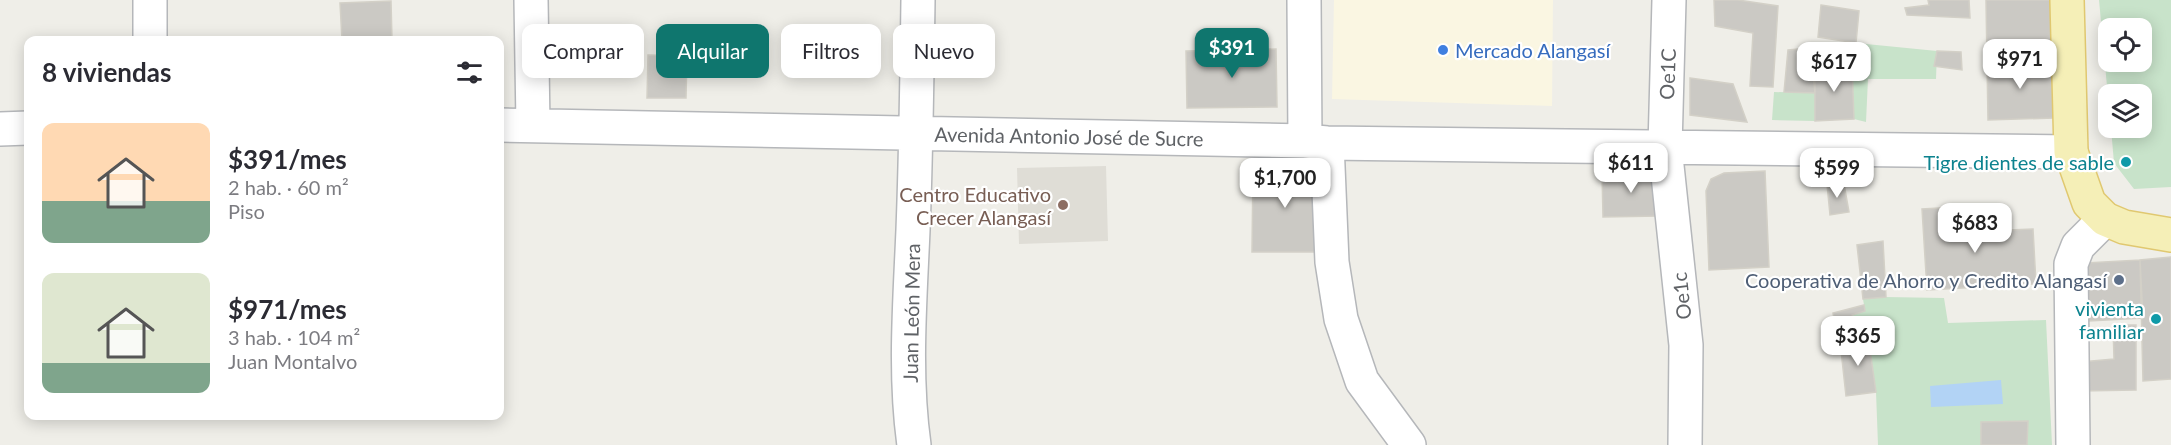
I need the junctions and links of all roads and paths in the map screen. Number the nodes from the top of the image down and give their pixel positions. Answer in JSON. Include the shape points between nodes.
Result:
{"nodes":[{"id":1,"x":150,"y":0,"type":"edge"},
{"id":2,"x":531,"y":0,"type":"edge"},
{"id":3,"x":918,"y":0,"type":"edge"},
{"id":4,"x":1304,"y":0,"type":"edge"},
{"id":5,"x":1669,"y":0,"type":"edge"},
{"id":6,"x":2067,"y":0,"type":"edge"},
{"id":7,"x":150,"y":36,"type":"edge"},
{"id":8,"x":532,"y":124,"type":"junction"},
{"id":9,"x":504,"y":125,"type":"edge"},
{"id":10,"x":24,"y":128,"type":"edge"},
{"id":11,"x":0,"y":129,"type":"edge"},
{"id":12,"x":917,"y":132,"type":"junction"},
{"id":13,"x":1316,"y":142,"type":"junction"},
{"id":14,"x":1665,"y":147,"type":"junction"},
{"id":15,"x":2071,"y":152,"type":"junction"},
{"id":16,"x":2105,"y":219,"type":"junction"},
{"id":17,"x":2171,"y":235,"type":"edge"},
{"id":18,"x":914,"y":445,"type":"edge"},
{"id":19,"x":1409,"y":445,"type":"edge"},
{"id":20,"x":1684,"y":445,"type":"edge"},
{"id":21,"x":2073,"y":445,"type":"edge"}],
"edges":[{"from":1,"to":7,"type":"street"},
{"from":2,"to":8,"type":"street"},
{"from":3,"to":12,"type":"street","name":"Juan León Mera"},
{"from":4,"to":13,"type":"street"},
{"from":5,"to":14,"type":"street","name":"Oe1C"},
{"from":6,"to":15,"type":"main road"},
{"from":8,"to":9,"type":"street","name":"Avenida Antonio José de Sucre"},
{"from":8,"to":12,"type":"street","name":"Avenida Antonio José de Sucre"},
{"from":10,"to":11,"type":"street"},
{"from":12,"to":13,"type":"street","name":"Avenida Antonio José de Sucre"},
{"from":12,"to":18,"type":"street","name":"Juan León Mera","via":[[910,306],[910,415]]},
{"from":13,"to":14,"type":"street","name":"Avenida Antonio José de Sucre"},
{"from":13,"to":19,"type":"street","via":[[1341,319],[1362,381]]},
{"from":14,"to":15,"type":"street","name":"Avenida Antonio José de Sucre"},
{"from":14,"to":20,"type":"street","name":"Oe1c","via":[[1686,345]]},
{"from":15,"to":16,"type":"main road","via":[[2089,203]]},
{"from":16,"to":17,"type":"main road","via":[[2124,227]]},
{"from":16,"to":21,"type":"street","via":[[2078,246],[2071,264]]}]}
